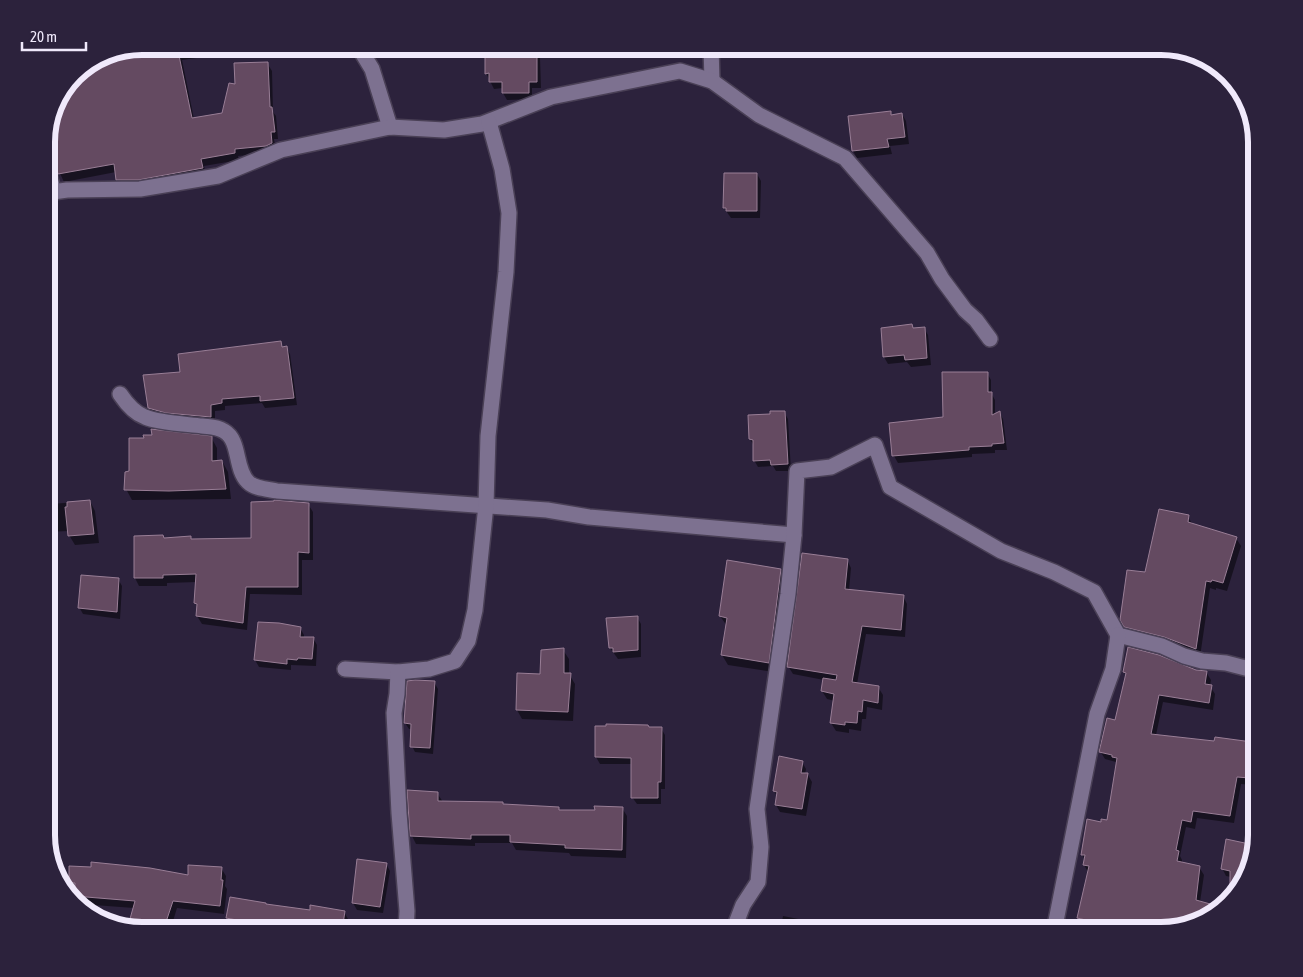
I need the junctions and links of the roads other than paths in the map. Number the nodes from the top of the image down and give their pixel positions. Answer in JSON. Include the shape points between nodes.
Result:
{"nodes":[{"id":1,"x":363,"y":55,"type":"edge"},
{"id":2,"x":711,"y":55,"type":"edge"},
{"id":3,"x":712,"y":81,"type":"junction"},
{"id":4,"x":488,"y":122,"type":"junction"},
{"id":5,"x":390,"y":127,"type":"junction"},
{"id":6,"x":55,"y":192,"type":"edge"},
{"id":7,"x":990,"y":339,"type":"dead end"},
{"id":8,"x":120,"y":394,"type":"dead end"},
{"id":9,"x":486,"y":505,"type":"junction"},
{"id":10,"x":794,"y":535,"type":"junction"},
{"id":11,"x":1118,"y":635,"type":"junction"},
{"id":12,"x":345,"y":669,"type":"dead end"},
{"id":13,"x":1248,"y":669,"type":"edge"},
{"id":14,"x":398,"y":672,"type":"junction"},
{"id":15,"x":406,"y":922,"type":"edge"},
{"id":16,"x":737,"y":922,"type":"edge"},
{"id":17,"x":1056,"y":922,"type":"edge"}],
"edges":[{"from":1,"to":5,"type":"street","via":[[372,69]]},
{"from":2,"to":3,"type":"street"},
{"from":3,"to":4,"type":"street","via":[[680,71],[550,97]]},
{"from":3,"to":7,"type":"street","via":[[759,115],[845,158],[927,253],[942,279]]},
{"from":4,"to":5,"type":"street","via":[[444,130]]},
{"from":4,"to":9,"type":"street","via":[[502,169],[509,213],[506,272],[488,436]]},
{"from":5,"to":6,"type":"street","via":[[281,150],[218,176],[140,189]]},
{"from":8,"to":9,"type":"street","via":[[144,417],[217,427],[228,433],[241,469],[248,481],[258,487]]},
{"from":9,"to":10,"type":"street"},
{"from":9,"to":14,"type":"street","via":[[475,610],[468,641],[455,661],[429,669]]},
{"from":10,"to":11,"type":"street","via":[[797,471],[831,467],[875,445],[890,487],[1001,551],[1094,592]]},
{"from":10,"to":16,"type":"street","via":[[757,809],[761,846],[758,882],[743,905]]},
{"from":11,"to":13,"type":"street","via":[[1162,646],[1202,661]]},
{"from":11,"to":17,"type":"street","via":[[1113,669],[1097,714]]},
{"from":12,"to":14,"type":"street"},
{"from":14,"to":15,"type":"street","via":[[394,713]]}]}
